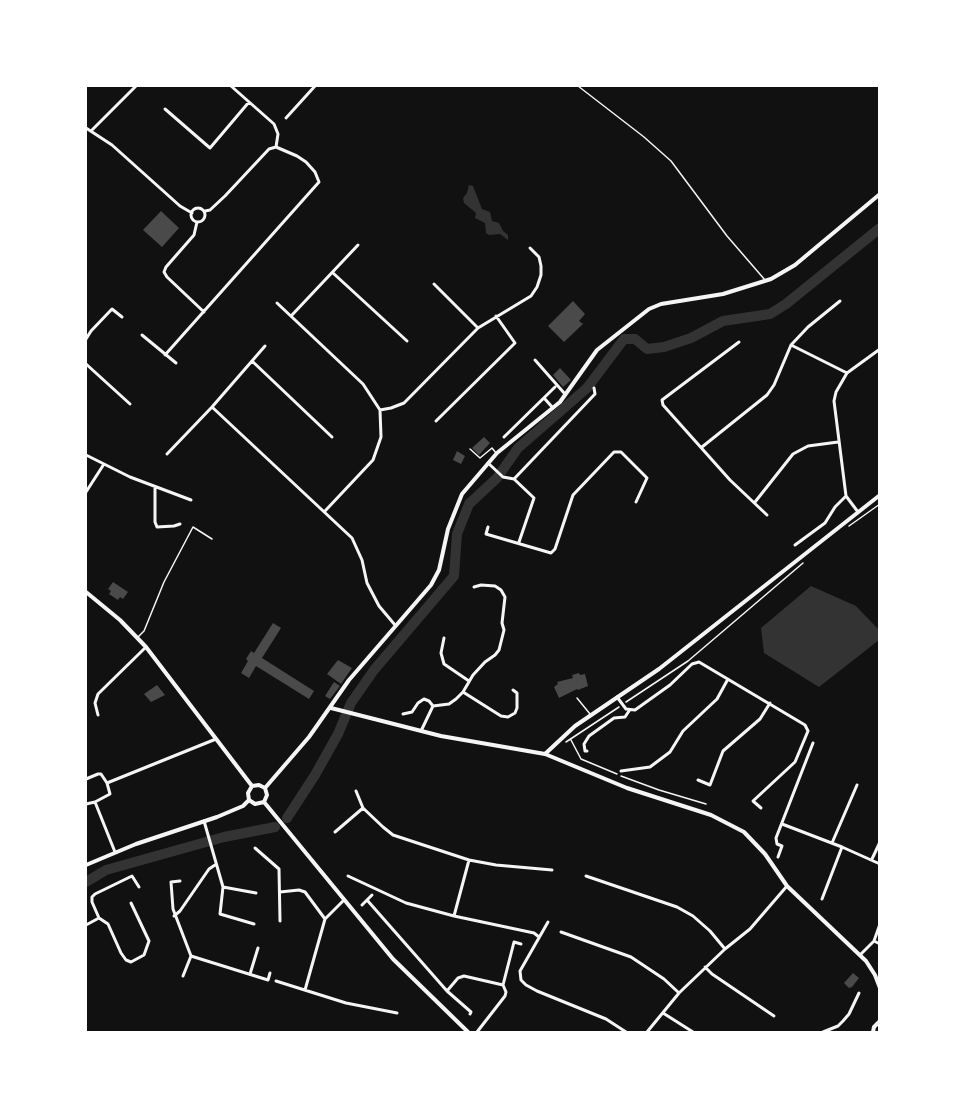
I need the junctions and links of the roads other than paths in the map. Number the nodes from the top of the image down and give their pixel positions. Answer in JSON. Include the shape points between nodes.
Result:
{"nodes":[{"id":1,"x":136,"y":86,"type":"edge"},
{"id":2,"x":231,"y":86,"type":"edge"},
{"id":3,"x":315,"y":86,"type":"edge"},
{"id":4,"x":578,"y":86,"type":"edge"},
{"id":5,"x":249,"y":102,"type":"junction"},
{"id":6,"x":165,"y":109,"type":"dead end"},
{"id":7,"x":286,"y":118,"type":"dead end"},
{"id":8,"x":86,"y":128,"type":"edge"},
{"id":9,"x":92,"y":130,"type":"junction"},
{"id":10,"x":276,"y":147,"type":"junction"},
{"id":11,"x":879,"y":194,"type":"edge"},
{"id":12,"x":205,"y":211,"type":"junction"},
{"id":13,"x":192,"y":213,"type":"junction"},
{"id":14,"x":197,"y":222,"type":"junction"},
{"id":15,"x":358,"y":245,"type":"dead end"},
{"id":16,"x":530,"y":248,"type":"dead end"},
{"id":17,"x":333,"y":273,"type":"junction"},
{"id":18,"x":765,"y":281,"type":"junction"},
{"id":19,"x":434,"y":284,"type":"dead end"},
{"id":20,"x":840,"y":301,"type":"dead end"},
{"id":21,"x":277,"y":303,"type":"dead end"},
{"id":22,"x":204,"y":312,"type":"junction"},
{"id":23,"x":292,"y":315,"type":"junction"},
{"id":24,"x":496,"y":316,"type":"junction"},
{"id":25,"x":122,"y":317,"type":"dead end"},
{"id":26,"x":478,"y":328,"type":"junction"},
{"id":27,"x":142,"y":335,"type":"dead end"},
{"id":28,"x":86,"y":339,"type":"edge"},
{"id":29,"x":407,"y":341,"type":"dead end"},
{"id":30,"x":739,"y":342,"type":"dead end"},
{"id":31,"x":791,"y":345,"type":"junction"},
{"id":32,"x":265,"y":346,"type":"dead end"},
{"id":33,"x":879,"y":348,"type":"edge"},
{"id":34,"x":165,"y":355,"type":"junction"},
{"id":35,"x":535,"y":360,"type":"dead end"},
{"id":36,"x":252,"y":361,"type":"junction"},
{"id":37,"x":176,"y":363,"type":"dead end"},
{"id":38,"x":86,"y":364,"type":"edge"},
{"id":39,"x":847,"y":373,"type":"junction"},
{"id":40,"x":555,"y":387,"type":"dead end"},
{"id":41,"x":594,"y":388,"type":"dead end"},
{"id":42,"x":566,"y":395,"type":"junction"},
{"id":43,"x":544,"y":398,"type":"junction"},
{"id":44,"x":130,"y":404,"type":"dead end"},
{"id":45,"x":212,"y":407,"type":"junction"},
{"id":46,"x":553,"y":409,"type":"junction"},
{"id":47,"x":380,"y":410,"type":"junction"},
{"id":48,"x":436,"y":421,"type":"dead end"},
{"id":49,"x":332,"y":437,"type":"dead end"},
{"id":50,"x":504,"y":437,"type":"dead end"},
{"id":51,"x":838,"y":442,"type":"junction"},
{"id":52,"x":702,"y":447,"type":"junction"},
{"id":53,"x":470,"y":449,"type":"dead end"},
{"id":54,"x":167,"y":453,"type":"dead end"},
{"id":55,"x":497,"y":453,"type":"junction"},
{"id":56,"x":86,"y":455,"type":"edge"},
{"id":57,"x":488,"y":463,"type":"junction"},
{"id":58,"x":104,"y":465,"type":"junction"},
{"id":59,"x":514,"y":479,"type":"junction"},
{"id":60,"x":155,"y":487,"type":"junction"},
{"id":61,"x":86,"y":492,"type":"edge"},
{"id":62,"x":879,"y":495,"type":"edge"},
{"id":63,"x":846,"y":496,"type":"junction"},
{"id":64,"x":191,"y":500,"type":"dead end"},
{"id":65,"x":636,"y":502,"type":"dead end"},
{"id":66,"x":754,"y":503,"type":"junction"},
{"id":67,"x":325,"y":512,"type":"junction"},
{"id":68,"x":858,"y":512,"type":"junction"},
{"id":69,"x":767,"y":515,"type":"dead end"},
{"id":70,"x":180,"y":524,"type":"dead end"},
{"id":71,"x":488,"y":527,"type":"dead end"},
{"id":72,"x":212,"y":539,"type":"dead end"},
{"id":73,"x":519,"y":542,"type":"junction"},
{"id":74,"x":795,"y":545,"type":"dead end"},
{"id":75,"x":474,"y":587,"type":"dead end"},
{"id":76,"x":86,"y":592,"type":"edge"},
{"id":77,"x":395,"y":625,"type":"junction"},
{"id":78,"x":138,"y":637,"type":"junction"},
{"id":79,"x":444,"y":638,"type":"dead end"},
{"id":80,"x":146,"y":647,"type":"junction"},
{"id":81,"x":728,"y":679,"type":"junction"},
{"id":82,"x":469,"y":681,"type":"junction"},
{"id":83,"x":513,"y":690,"type":"dead end"},
{"id":84,"x":463,"y":692,"type":"junction"},
{"id":85,"x":577,"y":698,"type":"dead end"},
{"id":86,"x":617,"y":698,"type":"junction"},
{"id":87,"x":770,"y":703,"type":"junction"},
{"id":88,"x":433,"y":706,"type":"junction"},
{"id":89,"x":331,"y":708,"type":"junction"},
{"id":90,"x":629,"y":711,"type":"junction"},
{"id":91,"x":404,"y":714,"type":"dead end"},
{"id":92,"x":591,"y":715,"type":"junction"},
{"id":93,"x":99,"y":716,"type":"dead end"},
{"id":94,"x":422,"y":731,"type":"junction"},
{"id":95,"x":216,"y":739,"type":"junction"},
{"id":96,"x":813,"y":743,"type":"dead end"},
{"id":97,"x":587,"y":752,"type":"dead end"},
{"id":98,"x":545,"y":754,"type":"junction"},
{"id":99,"x":798,"y":757,"type":"junction"},
{"id":100,"x":806,"y":761,"type":"junction"},
{"id":101,"x":621,"y":771,"type":"dead end"},
{"id":102,"x":86,"y":779,"type":"edge"},
{"id":103,"x":698,"y":780,"type":"dead end"},
{"id":104,"x":107,"y":783,"type":"junction"},
{"id":105,"x":856,"y":785,"type":"dead end"},
{"id":106,"x":252,"y":786,"type":"junction"},
{"id":107,"x":265,"y":788,"type":"junction"},
{"id":108,"x":356,"y":791,"type":"dead end"},
{"id":109,"x":249,"y":800,"type":"junction"},
{"id":110,"x":95,"y":802,"type":"junction"},
{"id":111,"x":264,"y":802,"type":"junction"},
{"id":112,"x":86,"y":804,"type":"edge"},
{"id":113,"x":363,"y":808,"type":"junction"},
{"id":114,"x":761,"y":808,"type":"dead end"},
{"id":115,"x":204,"y":821,"type":"junction"},
{"id":116,"x":782,"y":824,"type":"junction"},
{"id":117,"x":335,"y":832,"type":"dead end"},
{"id":118,"x":879,"y":842,"type":"edge"},
{"id":119,"x":832,"y":843,"type":"junction"},
{"id":120,"x":842,"y":846,"type":"junction"},
{"id":121,"x":255,"y":848,"type":"dead end"},
{"id":122,"x":115,"y":852,"type":"junction"},
{"id":123,"x":778,"y":857,"type":"dead end"},
{"id":124,"x":872,"y":859,"type":"junction"},
{"id":125,"x":469,"y":860,"type":"junction"},
{"id":126,"x":879,"y":864,"type":"edge"},
{"id":127,"x":86,"y":865,"type":"edge"},
{"id":128,"x":215,"y":865,"type":"junction"},
{"id":129,"x":552,"y":870,"type":"dead end"},
{"id":130,"x":348,"y":876,"type":"dead end"},
{"id":131,"x":586,"y":876,"type":"dead end"},
{"id":132,"x":180,"y":881,"type":"dead end"},
{"id":133,"x":787,"y":886,"type":"junction"},
{"id":134,"x":139,"y":887,"type":"dead end"},
{"id":135,"x":223,"y":887,"type":"junction"},
{"id":136,"x":280,"y":892,"type":"junction"},
{"id":137,"x":256,"y":893,"type":"dead end"},
{"id":138,"x":372,"y":895,"type":"dead end"},
{"id":139,"x":822,"y":899,"type":"dead end"},
{"id":140,"x":344,"y":900,"type":"junction"},
{"id":141,"x":367,"y":900,"type":"junction"},
{"id":142,"x":131,"y":903,"type":"dead end"},
{"id":143,"x":362,"y":905,"type":"dead end"},
{"id":144,"x":174,"y":916,"type":"junction"},
{"id":145,"x":454,"y":916,"type":"junction"},
{"id":146,"x":99,"y":918,"type":"junction"},
{"id":147,"x":325,"y":919,"type":"junction"},
{"id":148,"x":280,"y":921,"type":"dead end"},
{"id":149,"x":548,"y":922,"type":"dead end"},
{"id":150,"x":254,"y":924,"type":"dead end"},
{"id":151,"x":879,"y":924,"type":"edge"},
{"id":152,"x":86,"y":925,"type":"edge"},
{"id":153,"x":561,"y":932,"type":"dead end"},
{"id":154,"x":539,"y":937,"type":"junction"},
{"id":155,"x":874,"y":941,"type":"junction"},
{"id":156,"x":520,"y":944,"type":"dead end"},
{"id":157,"x":879,"y":944,"type":"edge"},
{"id":158,"x":258,"y":948,"type":"dead end"},
{"id":159,"x":725,"y":949,"type":"junction"},
{"id":160,"x":860,"y":955,"type":"junction"},
{"id":161,"x":190,"y":956,"type":"junction"},
{"id":162,"x":705,"y":967,"type":"junction"},
{"id":163,"x":270,"y":973,"type":"dead end"},
{"id":164,"x":250,"y":974,"type":"junction"},
{"id":165,"x":183,"y":976,"type":"dead end"},
{"id":166,"x":276,"y":981,"type":"dead end"},
{"id":167,"x":503,"y":985,"type":"junction"},
{"id":168,"x":879,"y":988,"type":"edge"},
{"id":169,"x":305,"y":990,"type":"junction"},
{"id":170,"x":447,"y":991,"type":"junction"},
{"id":171,"x":679,"y":993,"type":"junction"},
{"id":172,"x":859,"y":993,"type":"dead end"},
{"id":173,"x":397,"y":1013,"type":"dead end"},
{"id":174,"x":663,"y":1013,"type":"junction"},
{"id":175,"x":470,"y":1014,"type":"dead end"},
{"id":176,"x":774,"y":1016,"type":"dead end"},
{"id":177,"x":879,"y":1021,"type":"edge"},
{"id":178,"x":468,"y":1032,"type":"edge"},
{"id":179,"x":477,"y":1032,"type":"edge"},
{"id":180,"x":626,"y":1032,"type":"edge"},
{"id":181,"x":647,"y":1032,"type":"edge"},
{"id":182,"x":693,"y":1032,"type":"edge"},
{"id":183,"x":823,"y":1032,"type":"edge"},
{"id":184,"x":873,"y":1032,"type":"edge"}],
"edges":[{"from":1,"to":9,"type":"street"},
{"from":2,"to":5,"type":"street"},
{"from":3,"to":7,"type":"street"},
{"from":4,"to":18,"type":"lane","via":[[671,161]]},
{"from":5,"to":6,"type":"street","via":[[210,148]]},
{"from":5,"to":10,"type":"street","via":[[274,124],[278,134]]},
{"from":8,"to":9,"type":"street"},
{"from":9,"to":13,"type":"street"},
{"from":10,"to":12,"type":"street","via":[[269,149],[225,196]]},
{"from":10,"to":22,"type":"street","via":[[306,162],[319,182]]},
{"from":11,"to":18,"type":"main road","via":[[795,264]]},
{"from":12,"to":13,"type":"street","via":[[199,208]]},
{"from":12,"to":14,"type":"street","via":[[203,220]]},
{"from":13,"to":14,"type":"street"},
{"from":14,"to":22,"type":"street","via":[[194,234],[164,272]]},
{"from":15,"to":17,"type":"street"},
{"from":16,"to":24,"type":"street","via":[[539,257],[541,275],[537,287],[531,296]]},
{"from":17,"to":23,"type":"street"},
{"from":17,"to":29,"type":"street"},
{"from":18,"to":42,"type":"main road","via":[[649,309],[597,350]]},
{"from":19,"to":26,"type":"street"},
{"from":20,"to":31,"type":"street"},
{"from":21,"to":23,"type":"street"},
{"from":22,"to":34,"type":"street"},
{"from":23,"to":47,"type":"street","via":[[363,384]]},
{"from":24,"to":26,"type":"street"},
{"from":24,"to":48,"type":"street","via":[[515,343]]},
{"from":25,"to":28,"type":"street","via":[[112,309]]},
{"from":26,"to":47,"type":"street","via":[[404,403]]},
{"from":27,"to":34,"type":"street"},
{"from":30,"to":52,"type":"street","via":[[662,400]]},
{"from":31,"to":39,"type":"street"},
{"from":31,"to":52,"type":"street","via":[[767,395]]},
{"from":32,"to":36,"type":"street"},
{"from":33,"to":39,"type":"street"},
{"from":34,"to":37,"type":"street"},
{"from":35,"to":42,"type":"street"},
{"from":36,"to":45,"type":"street"},
{"from":36,"to":49,"type":"street"},
{"from":38,"to":44,"type":"street"},
{"from":39,"to":51,"type":"street","via":[[834,401]]},
{"from":40,"to":43,"type":"street"},
{"from":41,"to":59,"type":"street","via":[[595,394]]},
{"from":42,"to":46,"type":"main road"},
{"from":43,"to":46,"type":"street"},
{"from":43,"to":50,"type":"street"},
{"from":45,"to":54,"type":"street"},
{"from":45,"to":67,"type":"street"},
{"from":46,"to":55,"type":"main road"},
{"from":47,"to":67,"type":"street","via":[[381,437],[373,460]]},
{"from":51,"to":63,"type":"street"},
{"from":51,"to":66,"type":"street","via":[[808,446],[793,454]]},
{"from":52,"to":66,"type":"street"},
{"from":53,"to":55,"type":"lane","via":[[480,458],[492,448]]},
{"from":55,"to":57,"type":"main road"},
{"from":56,"to":58,"type":"street"},
{"from":57,"to":59,"type":"street","via":[[503,477]]},
{"from":57,"to":77,"type":"main road","via":[[462,494],[435,579]]},
{"from":58,"to":60,"type":"street"},
{"from":58,"to":61,"type":"street"},
{"from":59,"to":73,"type":"street","via":[[534,498]]},
{"from":60,"to":64,"type":"street"},
{"from":60,"to":70,"type":"street","via":[[157,526]]},
{"from":62,"to":68,"type":"main road"},
{"from":63,"to":68,"type":"street"},
{"from":63,"to":74,"type":"street","via":[[825,523]]},
{"from":65,"to":73,"type":"street","via":[[647,478],[621,452],[614,452],[573,495],[551,553]]},
{"from":66,"to":69,"type":"street"},
{"from":67,"to":77,"type":"street","via":[[352,538],[375,598]]},
{"from":68,"to":86,"type":"main road"},
{"from":71,"to":73,"type":"street","via":[[486,534]]},
{"from":72,"to":78,"type":"lane","via":[[193,527]]},
{"from":75,"to":82,"type":"street","via":[[488,585],[501,590],[505,597],[504,630],[499,650]]},
{"from":76,"to":78,"type":"main road"},
{"from":77,"to":89,"type":"main road"},
{"from":78,"to":80,"type":"main road"},
{"from":79,"to":82,"type":"street","via":[[444,663]]},
{"from":80,"to":93,"type":"street","via":[[98,694],[95,703]]},
{"from":80,"to":95,"type":"main road"},
{"from":81,"to":87,"type":"street"},
{"from":81,"to":90,"type":"street","via":[[695,662],[670,685]]},
{"from":81,"to":101,"type":"street","via":[[717,699],[683,731],[670,752],[650,767]]},
{"from":82,"to":84,"type":"street"},
{"from":83,"to":84,"type":"street","via":[[517,693],[517,708],[508,717]]},
{"from":84,"to":88,"type":"street","via":[[449,704]]},
{"from":85,"to":92,"type":"lane"},
{"from":86,"to":90,"type":"street"},
{"from":86,"to":92,"type":"main road"},
{"from":87,"to":99,"type":"street","via":[[808,727]]},
{"from":87,"to":103,"type":"street","via":[[760,719],[725,749],[710,785]]},
{"from":88,"to":91,"type":"street","via":[[424,699],[412,712]]},
{"from":88,"to":94,"type":"street"},
{"from":89,"to":94,"type":"main road"},
{"from":89,"to":107,"type":"main road"},
{"from":90,"to":97,"type":"street","via":[[589,736],[584,744]]},
{"from":92,"to":98,"type":"main road"},
{"from":94,"to":98,"type":"main road"},
{"from":95,"to":104,"type":"street"},
{"from":95,"to":106,"type":"main road"},
{"from":96,"to":100,"type":"street"},
{"from":98,"to":133,"type":"main road","via":[[726,822],[750,837]]},
{"from":99,"to":100,"type":"street"},
{"from":99,"to":114,"type":"street","via":[[757,795],[753,801]]},
{"from":100,"to":116,"type":"street"},
{"from":102,"to":104,"type":"street","via":[[101,774]]},
{"from":104,"to":110,"type":"street","via":[[110,794]]},
{"from":105,"to":119,"type":"street"},
{"from":106,"to":107,"type":"main road"},
{"from":106,"to":109,"type":"main road"},
{"from":107,"to":111,"type":"main road"},
{"from":108,"to":113,"type":"street"},
{"from":109,"to":111,"type":"main road","via":[[255,804]]},
{"from":109,"to":115,"type":"main road"},
{"from":110,"to":112,"type":"street"},
{"from":110,"to":122,"type":"street"},
{"from":111,"to":140,"type":"main road"},
{"from":113,"to":117,"type":"street"},
{"from":113,"to":125,"type":"street","via":[[393,835]]},
{"from":115,"to":122,"type":"main road"},
{"from":115,"to":128,"type":"street"},
{"from":116,"to":119,"type":"street"},
{"from":116,"to":123,"type":"street","via":[[775,840],[782,846]]},
{"from":118,"to":124,"type":"street"},
{"from":119,"to":120,"type":"street"},
{"from":120,"to":124,"type":"street"},
{"from":120,"to":139,"type":"street"},
{"from":121,"to":136,"type":"street","via":[[279,869]]},
{"from":122,"to":127,"type":"main road"},
{"from":124,"to":126,"type":"street"},
{"from":125,"to":129,"type":"street"},
{"from":125,"to":145,"type":"street"},
{"from":128,"to":135,"type":"street"},
{"from":128,"to":144,"type":"street"},
{"from":130,"to":145,"type":"street","via":[[406,903]]},
{"from":131,"to":159,"type":"street","via":[[677,907],[693,916]]},
{"from":132,"to":144,"type":"street","via":[[171,882]]},
{"from":133,"to":159,"type":"street","via":[[750,929]]},
{"from":133,"to":160,"type":"main road"},
{"from":134,"to":146,"type":"street","via":[[132,876],[95,894],[92,902]]},
{"from":135,"to":137,"type":"street"},
{"from":135,"to":150,"type":"street","via":[[220,914]]},
{"from":136,"to":147,"type":"street","via":[[305,892]]},
{"from":136,"to":148,"type":"street"},
{"from":138,"to":141,"type":"street"},
{"from":140,"to":147,"type":"street"},
{"from":140,"to":178,"type":"main road","via":[[393,959]]},
{"from":141,"to":143,"type":"street"},
{"from":141,"to":170,"type":"street"},
{"from":142,"to":146,"type":"street","via":[[149,941],[139,959],[126,960],[108,924]]},
{"from":144,"to":161,"type":"street"},
{"from":145,"to":154,"type":"street"},
{"from":146,"to":152,"type":"street"},
{"from":147,"to":169,"type":"street"},
{"from":149,"to":154,"type":"street"},
{"from":151,"to":155,"type":"street"},
{"from":153,"to":171,"type":"street","via":[[631,957]]},
{"from":154,"to":180,"type":"street","via":[[520,971],[521,980],[606,1018]]},
{"from":155,"to":157,"type":"street"},
{"from":155,"to":160,"type":"street"},
{"from":156,"to":167,"type":"street","via":[[514,942]]},
{"from":158,"to":164,"type":"street"},
{"from":159,"to":162,"type":"street"},
{"from":160,"to":168,"type":"main road","via":[[872,969]]},
{"from":161,"to":164,"type":"street"},
{"from":161,"to":165,"type":"street"},
{"from":162,"to":171,"type":"street"},
{"from":162,"to":176,"type":"street"},
{"from":163,"to":164,"type":"street","via":[[268,980]]},
{"from":166,"to":169,"type":"street"},
{"from":167,"to":170,"type":"street","via":[[464,976]]},
{"from":167,"to":179,"type":"street","via":[[504,996]]},
{"from":169,"to":173,"type":"street"},
{"from":170,"to":175,"type":"street"},
{"from":171,"to":174,"type":"street"},
{"from":172,"to":183,"type":"street","via":[[843,1021]]},
{"from":174,"to":181,"type":"street"},
{"from":174,"to":182,"type":"street"},
{"from":177,"to":184,"type":"main road"}]}
